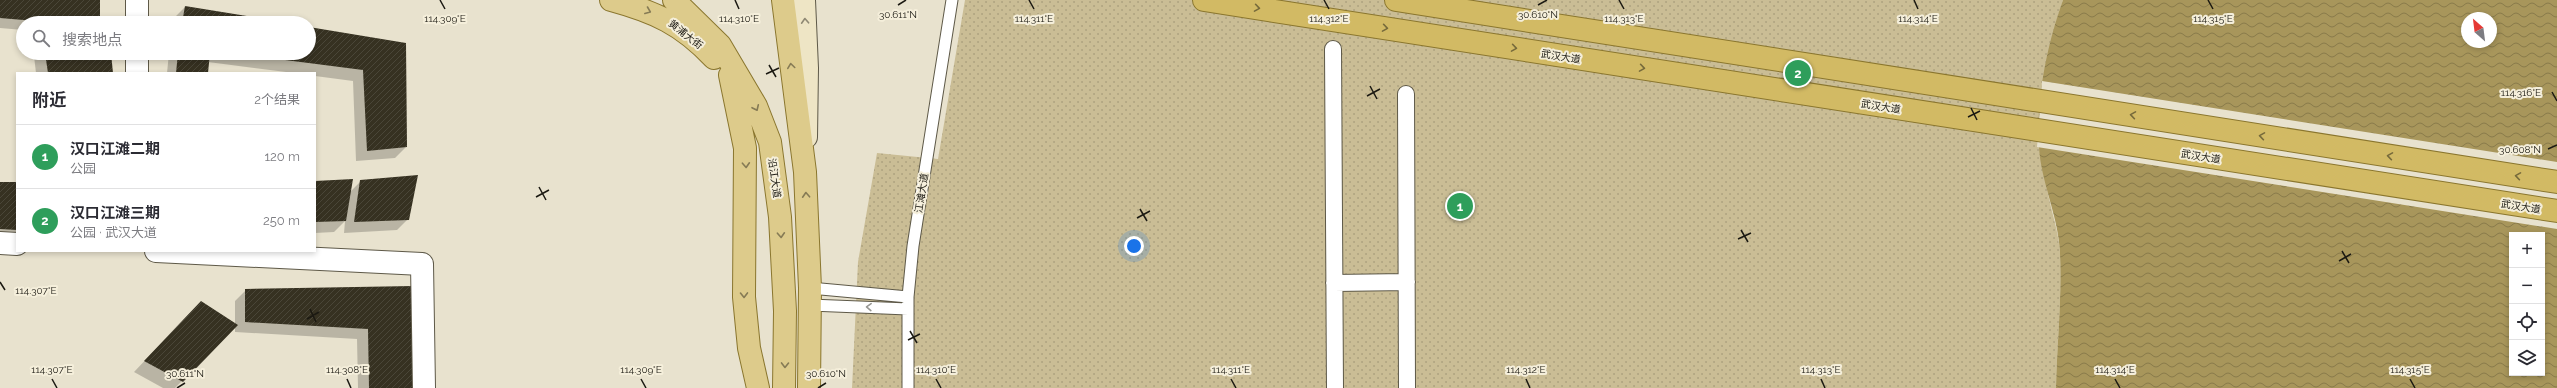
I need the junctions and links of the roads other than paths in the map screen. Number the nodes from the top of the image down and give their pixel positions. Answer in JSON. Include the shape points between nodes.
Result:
{"nodes":[{"id":1,"x":137,"y":0,"type":"edge"},
{"id":2,"x":611,"y":0,"type":"edge"},
{"id":3,"x":674,"y":0,"type":"edge"},
{"id":4,"x":783,"y":0,"type":"edge"},
{"id":5,"x":804,"y":0,"type":"edge"},
{"id":6,"x":952,"y":0,"type":"edge"},
{"id":7,"x":1204,"y":0,"type":"edge"},
{"id":8,"x":1396,"y":0,"type":"edge"},
{"id":9,"x":137,"y":16,"type":"edge"},
{"id":10,"x":720,"y":45,"type":"junction"},
{"id":11,"x":1333,"y":49,"type":"dead end"},
{"id":12,"x":137,"y":60,"type":"edge"},
{"id":13,"x":137,"y":72,"type":"edge"},
{"id":14,"x":730,"y":76,"type":"junction"},
{"id":15,"x":1406,"y":94,"type":"dead end"},
{"id":16,"x":805,"y":172,"type":"junction"},
{"id":17,"x":2557,"y":182,"type":"edge"},
{"id":18,"x":2557,"y":211,"type":"edge"},
{"id":19,"x":0,"y":243,"type":"edge"},
{"id":20,"x":16,"y":244,"type":"edge"},
{"id":21,"x":176,"y":252,"type":"edge"},
{"id":22,"x":1407,"y":282,"type":"junction"},
{"id":23,"x":1334,"y":283,"type":"junction"},
{"id":24,"x":810,"y":297,"type":"junction"},
{"id":25,"x":908,"y":303,"type":"junction"},
{"id":26,"x":424,"y":388,"type":"edge"},
{"id":27,"x":758,"y":388,"type":"edge"},
{"id":28,"x":784,"y":388,"type":"edge"},
{"id":29,"x":809,"y":388,"type":"edge"},
{"id":30,"x":908,"y":388,"type":"edge"},
{"id":31,"x":1335,"y":388,"type":"edge"},
{"id":32,"x":1407,"y":388,"type":"edge"}],
"edges":[{"from":1,"to":9,"type":"street"},
{"from":2,"to":14,"type":"main road","name":"黄浦大街","one_way":true,"via":[[644,9],[679,26]]},
{"from":3,"to":10,"type":"main road","name":"沿江大道"},
{"from":16,"to":4,"type":"main road","one_way":true},
{"from":16,"to":5,"type":"main road","one_way":true,"via":[[808,107]]},
{"from":6,"to":25,"type":"lane","name":"江滩大道","via":[[913,246]]},
{"from":7,"to":18,"type":"highway","name":"武汉大道","one_way":true},
{"from":17,"to":8,"type":"highway","one_way":true},
{"from":10,"to":14,"type":"main road"},
{"from":10,"to":28,"type":"main road","name":"沿江大道","one_way":true,"via":[[756,106],[770,142],[780,225],[785,311]]},
{"from":11,"to":23,"type":"street"},
{"from":12,"to":13,"type":"street"},
{"from":14,"to":27,"type":"main road","one_way":true,"via":[[746,148],[744,297],[749,348]]},
{"from":15,"to":22,"type":"street"},
{"from":24,"to":16,"type":"main road","one_way":true},
{"from":19,"to":20,"type":"street"},
{"from":21,"to":26,"type":"street","via":[[422,264]]},
{"from":22,"to":23,"type":"street"},
{"from":22,"to":32,"type":"street"},
{"from":23,"to":31,"type":"street"},
{"from":25,"to":24,"type":"lane","one_way":true},
{"from":24,"to":25,"type":"lane"},
{"from":24,"to":29,"type":"main road"},
{"from":25,"to":30,"type":"lane","name":"江滩大道"}]}
